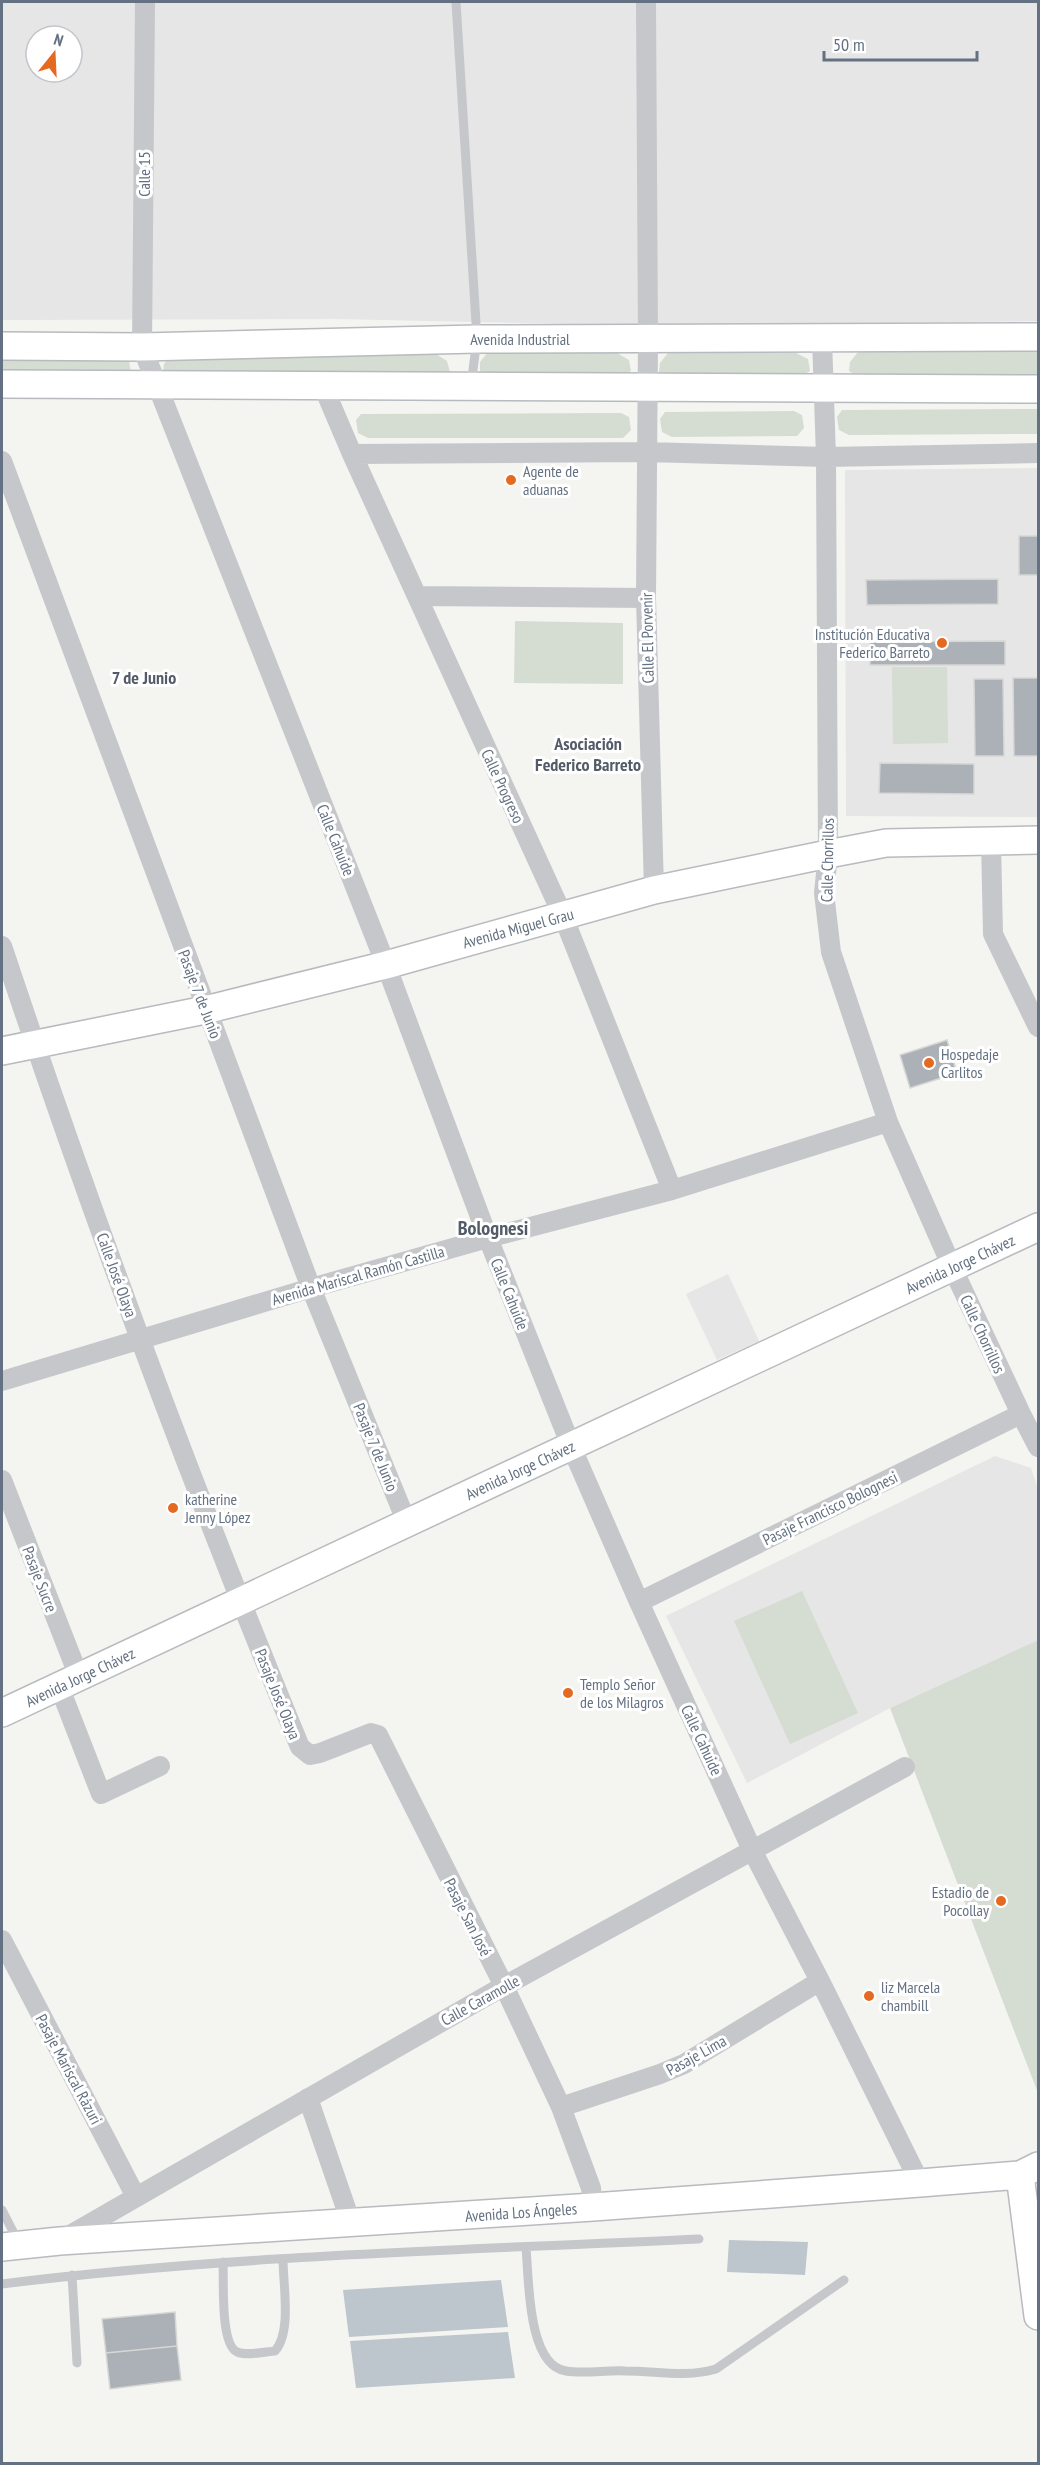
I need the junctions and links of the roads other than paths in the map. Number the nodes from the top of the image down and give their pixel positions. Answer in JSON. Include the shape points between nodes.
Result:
{"nodes":[{"id":1,"x":145,"y":2,"type":"edge"},
{"id":2,"x":456,"y":2,"type":"edge"},
{"id":3,"x":646,"y":2,"type":"edge"},
{"id":4,"x":1038,"y":338,"type":"edge"},
{"id":5,"x":477,"y":339,"type":"junction"},
{"id":6,"x":648,"y":339,"type":"junction"},
{"id":7,"x":822,"y":339,"type":"junction"},
{"id":8,"x":2,"y":346,"type":"edge"},
{"id":9,"x":142,"y":347,"type":"junction"},
{"id":10,"x":2,"y":384,"type":"edge"},
{"id":11,"x":156,"y":386,"type":"junction"},
{"id":12,"x":323,"y":386,"type":"junction"},
{"id":13,"x":471,"y":386,"type":"junction"},
{"id":14,"x":646,"y":387,"type":"junction"},
{"id":15,"x":825,"y":388,"type":"junction"},
{"id":16,"x":1038,"y":389,"type":"edge"},
{"id":17,"x":646,"y":452,"type":"junction"},
{"id":18,"x":1038,"y":453,"type":"edge"},
{"id":19,"x":352,"y":454,"type":"junction"},
{"id":20,"x":826,"y":457,"type":"junction"},
{"id":21,"x":2,"y":461,"type":"edge"},
{"id":22,"x":417,"y":596,"type":"junction"},
{"id":23,"x":646,"y":598,"type":"junction"},
{"id":24,"x":1038,"y":840,"type":"edge"},
{"id":25,"x":991,"y":842,"type":"junction"},
{"id":26,"x":828,"y":854,"type":"junction"},
{"id":27,"x":654,"y":890,"type":"junction"},
{"id":28,"x":563,"y":916,"type":"junction"},
{"id":29,"x":2,"y":946,"type":"edge"},
{"id":30,"x":386,"y":965,"type":"junction"},
{"id":31,"x":205,"y":1010,"type":"junction"},
{"id":32,"x":1038,"y":1027,"type":"edge"},
{"id":33,"x":35,"y":1046,"type":"junction"},
{"id":34,"x":2,"y":1051,"type":"edge"},
{"id":35,"x":888,"y":1122,"type":"junction"},
{"id":36,"x":672,"y":1190,"type":"junction"},
{"id":37,"x":1038,"y":1227,"type":"edge"},
{"id":38,"x":488,"y":1238,"type":"junction"},
{"id":39,"x":952,"y":1267,"type":"junction"},
{"id":40,"x":311,"y":1288,"type":"junction"},
{"id":41,"x":141,"y":1340,"type":"junction"},
{"id":42,"x":2,"y":1381,"type":"edge"},
{"id":43,"x":1021,"y":1414,"type":"junction"},
{"id":44,"x":571,"y":1446,"type":"junction"},
{"id":45,"x":1038,"y":1447,"type":"edge"},
{"id":46,"x":2,"y":1480,"type":"edge"},
{"id":47,"x":407,"y":1523,"type":"junction"},
{"id":48,"x":240,"y":1602,"type":"junction"},
{"id":49,"x":639,"y":1602,"type":"junction"},
{"id":50,"x":69,"y":1682,"type":"junction"},
{"id":51,"x":2,"y":1713,"type":"edge"},
{"id":52,"x":372,"y":1733,"type":"joint"},
{"id":53,"x":160,"y":1766,"type":"dead end"},
{"id":54,"x":905,"y":1767,"type":"dead end"},
{"id":55,"x":753,"y":1852,"type":"junction"},
{"id":56,"x":2,"y":1940,"type":"edge"},
{"id":57,"x":820,"y":1981,"type":"junction"},
{"id":58,"x":504,"y":1986,"type":"junction"},
{"id":59,"x":308,"y":2098,"type":"junction"},
{"id":60,"x":561,"y":2107,"type":"junction"},
{"id":61,"x":1029,"y":2171,"type":"edge"},
{"id":62,"x":920,"y":2183,"type":"junction"},
{"id":63,"x":136,"y":2198,"type":"junction"},
{"id":64,"x":593,"y":2207,"type":"junction"},
{"id":65,"x":2,"y":2210,"type":"edge"},
{"id":66,"x":351,"y":2223,"type":"junction"},
{"id":67,"x":699,"y":2239,"type":"dead end"},
{"id":68,"x":60,"y":2241,"type":"junction"},
{"id":69,"x":11,"y":2246,"type":"edge"},
{"id":70,"x":526,"y":2248,"type":"junction"},
{"id":71,"x":283,"y":2259,"type":"junction"},
{"id":72,"x":223,"y":2262,"type":"junction"},
{"id":73,"x":72,"y":2275,"type":"junction"},
{"id":74,"x":844,"y":2280,"type":"dead end"},
{"id":75,"x":2,"y":2284,"type":"edge"},
{"id":76,"x":1038,"y":2316,"type":"edge"},
{"id":77,"x":77,"y":2364,"type":"dead end"}],
"edges":[{"from":1,"to":9,"type":"street","name":"Calle 15"},
{"from":2,"to":5,"type":"lane"},
{"from":3,"to":6,"type":"street","name":"Calle El Porvenir"},
{"from":4,"to":7,"type":"street","name":"Avenida Industrial"},
{"from":5,"to":6,"type":"street","name":"Avenida Industrial"},
{"from":5,"to":9,"type":"street","name":"Avenida Industrial"},
{"from":5,"to":13,"type":"lane"},
{"from":6,"to":7,"type":"street","name":"Avenida Industrial"},
{"from":6,"to":14,"type":"street","name":"Calle El Porvenir"},
{"from":7,"to":15,"type":"street","name":"Calle Chorrillos"},
{"from":8,"to":9,"type":"street","name":"Avenida Industrial"},
{"from":9,"to":11,"type":"street","name":"Calle Cahuide"},
{"from":10,"to":11,"type":"street"},
{"from":11,"to":12,"type":"street"},
{"from":11,"to":30,"type":"street","name":"Calle Cahuide"},
{"from":12,"to":13,"type":"street"},
{"from":12,"to":19,"type":"street","name":"Calle Progreso"},
{"from":13,"to":14,"type":"street"},
{"from":14,"to":15,"type":"street"},
{"from":14,"to":17,"type":"street","name":"Calle El Porvenir"},
{"from":15,"to":16,"type":"street"},
{"from":15,"to":20,"type":"street","name":"Calle Chorrillos"},
{"from":17,"to":19,"type":"street"},
{"from":17,"to":20,"type":"street"},
{"from":17,"to":23,"type":"street","name":"Calle El Porvenir"},
{"from":18,"to":20,"type":"street"},
{"from":19,"to":22,"type":"street","name":"Calle Progreso"},
{"from":20,"to":26,"type":"street","name":"Calle Chorrillos"},
{"from":21,"to":31,"type":"street","name":"Pasaje 7 de Junio"},
{"from":22,"to":23,"type":"street"},
{"from":22,"to":28,"type":"street","name":"Calle Progreso"},
{"from":23,"to":27,"type":"street","name":"Calle El Porvenir"},
{"from":24,"to":25,"type":"street","name":"Avenida Miguel Grau"},
{"from":25,"to":26,"type":"street","name":"Avenida Miguel Grau","via":[[886,843]]},
{"from":25,"to":32,"type":"street","via":[[993,934]]},
{"from":26,"to":27,"type":"street","name":"Avenida Miguel Grau"},
{"from":26,"to":35,"type":"street","name":"Calle Chorrillos","via":[[824,893],[831,952]]},
{"from":27,"to":28,"type":"street","name":"Avenida Miguel Grau"},
{"from":28,"to":30,"type":"street","name":"Avenida Miguel Grau"},
{"from":28,"to":36,"type":"street","name":"Calle Progreso"},
{"from":29,"to":33,"type":"street","name":"Calle José Olaya"},
{"from":30,"to":31,"type":"street","name":"Avenida Miguel Grau"},
{"from":30,"to":38,"type":"street","name":"Calle Cahuide"},
{"from":31,"to":33,"type":"street","name":"Avenida Miguel Grau"},
{"from":31,"to":40,"type":"street","name":"Pasaje 7 de Junio"},
{"from":33,"to":34,"type":"street","name":"Avenida Miguel Grau"},
{"from":33,"to":41,"type":"street","name":"Calle José Olaya"},
{"from":35,"to":36,"type":"street","name":"Avenida Mariscal Ramón Castilla"},
{"from":35,"to":39,"type":"street","name":"Calle Chorrillos"},
{"from":36,"to":38,"type":"street","name":"Avenida Mariscal Ramón Castilla"},
{"from":37,"to":39,"type":"street","name":"Avenida Jorge Chávez"},
{"from":38,"to":40,"type":"street","name":"Avenida Mariscal Ramón Castilla"},
{"from":38,"to":44,"type":"street","name":"Calle Cahuide"},
{"from":39,"to":43,"type":"street","name":"Calle Chorrillos"},
{"from":39,"to":44,"type":"street","name":"Avenida Jorge Chávez"},
{"from":40,"to":41,"type":"street","name":"Avenida Mariscal Ramón Castilla"},
{"from":40,"to":47,"type":"street","name":"Pasaje 7 de Junio"},
{"from":41,"to":42,"type":"street","name":"Avenida Mariscal Ramón Castilla"},
{"from":41,"to":48,"type":"street","name":"Calle José Olaya"},
{"from":43,"to":45,"type":"street","name":"Calle Chorrillos"},
{"from":43,"to":49,"type":"street","name":"Pasaje Francisco Bolognesi"},
{"from":44,"to":47,"type":"street","name":"Avenida Jorge Chávez"},
{"from":44,"to":49,"type":"street","name":"Calle Cahuide"},
{"from":46,"to":50,"type":"street","name":"Pasaje Sucre"},
{"from":47,"to":48,"type":"street","name":"Avenida Jorge Chávez"},
{"from":48,"to":50,"type":"street","name":"Avenida Jorge Chávez"},
{"from":48,"to":52,"type":"street","name":"Pasaje José Olaya","via":[[300,1747],[310,1755]]},
{"from":49,"to":55,"type":"street","name":"Calle Cahuide"},
{"from":50,"to":51,"type":"street","name":"Avenida Jorge Chávez"},
{"from":50,"to":53,"type":"street","name":"Pasaje Sucre","via":[[101,1794]]},
{"from":52,"to":58,"type":"street","name":"Pasaje San José","via":[[378,1734]]},
{"from":54,"to":55,"type":"street","name":"Calle Caramolle"},
{"from":55,"to":57,"type":"street","name":"Calle Cahuide"},
{"from":55,"to":58,"type":"street","name":"Calle Caramolle"},
{"from":56,"to":63,"type":"street","name":"Pasaje Mariscal Rázuri"},
{"from":57,"to":60,"type":"street","name":"Pasaje Lima","via":[[684,2064]]},
{"from":57,"to":62,"type":"street","name":"Calle Cahuide"},
{"from":58,"to":59,"type":"street","name":"Calle Caramolle"},
{"from":58,"to":60,"type":"street","name":"Pasaje San José"},
{"from":59,"to":63,"type":"street","name":"Calle Caramolle"},
{"from":59,"to":66,"type":"street"},
{"from":60,"to":64,"type":"street","name":"Pasaje San José","via":[[591,2188]]},
{"from":61,"to":62,"type":"street","name":"Avenida Los Ángeles"},
{"from":61,"to":76,"type":"street"},
{"from":62,"to":64,"type":"street","name":"Avenida Los Ángeles"},
{"from":63,"to":68,"type":"street","name":"Calle Caramolle"},
{"from":64,"to":66,"type":"street","name":"Avenida Los Ángeles"},
{"from":65,"to":69,"type":"lane"},
{"from":66,"to":68,"type":"street","name":"Avenida Los Ángeles"},
{"from":67,"to":70,"type":"lane"},
{"from":68,"to":69,"type":"street","name":"Avenida Los Ángeles"},
{"from":70,"to":71,"type":"lane"},
{"from":70,"to":74,"type":"lane","via":[[539,2346],[550,2365],[565,2371],[698,2375],[716,2370]]},
{"from":71,"to":72,"type":"lane"},
{"from":71,"to":72,"type":"lane","via":[[282,2343],[275,2351],[240,2354],[231,2348],[226,2336]]},
{"from":72,"to":73,"type":"lane"},
{"from":73,"to":75,"type":"lane"},
{"from":73,"to":77,"type":"lane"}]}
